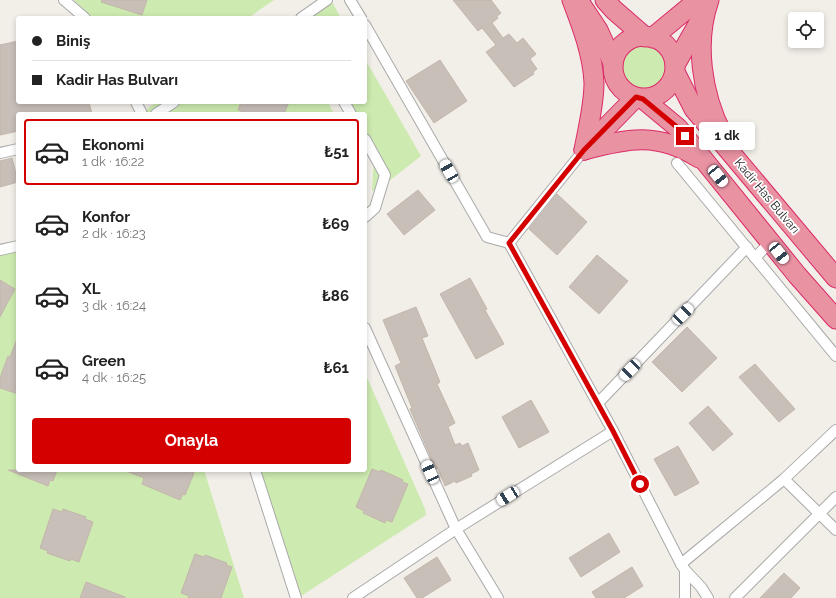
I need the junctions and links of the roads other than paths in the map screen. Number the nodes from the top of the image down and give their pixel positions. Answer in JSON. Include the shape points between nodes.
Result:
{"nodes":[{"id":1,"x":64,"y":0,"type":"edge"},
{"id":2,"x":327,"y":0,"type":"edge"},
{"id":3,"x":350,"y":0,"type":"edge"},
{"id":4,"x":572,"y":0,"type":"edge"},
{"id":5,"x":578,"y":0,"type":"edge"},
{"id":6,"x":604,"y":0,"type":"edge"},
{"id":7,"x":704,"y":5,"type":"edge"},
{"id":8,"x":83,"y":16,"type":"edge"},
{"id":9,"x":304,"y":16,"type":"edge"},
{"id":10,"x":360,"y":16,"type":"edge"},
{"id":11,"x":367,"y":29,"type":"edge"},
{"id":12,"x":649,"y":37,"type":"junction"},
{"id":13,"x":675,"y":68,"type":"junction"},
{"id":14,"x":614,"y":70,"type":"junction"},
{"id":15,"x":639,"y":98,"type":"junction"},
{"id":16,"x":171,"y":104,"type":"edge"},
{"id":17,"x":159,"y":112,"type":"edge"},
{"id":18,"x":367,"y":144,"type":"edge"},
{"id":19,"x":16,"y":149,"type":"edge"},
{"id":20,"x":584,"y":150,"type":"junction"},
{"id":21,"x":0,"y":153,"type":"edge"},
{"id":22,"x":738,"y":161,"type":"junction"},
{"id":23,"x":677,"y":163,"type":"dead end"},
{"id":24,"x":709,"y":165,"type":"junction"},
{"id":25,"x":367,"y":215,"type":"edge"},
{"id":26,"x":770,"y":242,"type":"junction"},
{"id":27,"x":509,"y":243,"type":"junction"},
{"id":28,"x":16,"y":246,"type":"edge"},
{"id":29,"x":747,"y":247,"type":"junction"},
{"id":30,"x":0,"y":250,"type":"edge"},
{"id":31,"x":755,"y":258,"type":"junction"},
{"id":32,"x":836,"y":278,"type":"edge"},
{"id":33,"x":836,"y":319,"type":"edge"},
{"id":34,"x":367,"y":332,"type":"edge"},
{"id":35,"x":836,"y":356,"type":"edge"},
{"id":36,"x":598,"y":403,"type":"junction"},
{"id":37,"x":836,"y":430,"type":"edge"},
{"id":38,"x":613,"y":431,"type":"junction"},
{"id":39,"x":256,"y":472,"type":"edge"},
{"id":40,"x":784,"y":479,"type":"junction"},
{"id":41,"x":836,"y":497,"type":"edge"},
{"id":42,"x":820,"y":514,"type":"junction"},
{"id":43,"x":456,"y":529,"type":"junction"},
{"id":44,"x":836,"y":530,"type":"edge"},
{"id":45,"x":683,"y":567,"type":"junction"},
{"id":46,"x":296,"y":598,"type":"edge"},
{"id":47,"x":353,"y":598,"type":"edge"},
{"id":48,"x":498,"y":598,"type":"edge"},
{"id":49,"x":685,"y":598,"type":"edge"},
{"id":50,"x":708,"y":598,"type":"edge"},
{"id":51,"x":735,"y":598,"type":"edge"}],
"edges":[{"from":1,"to":8,"type":"street"},
{"from":2,"to":9,"type":"street"},
{"from":3,"to":10,"type":"street"},
{"from":4,"to":20,"type":"highway","via":[[585,37],[593,73],[593,98]]},
{"from":5,"to":14,"type":"highway","via":[[598,30]]},
{"from":6,"to":12,"type":"highway"},
{"from":7,"to":12,"type":"highway"},
{"from":7,"to":13,"type":"highway"},
{"from":7,"to":22,"type":"highway","via":[[702,55],[705,84],[720,131]]},
{"from":11,"to":27,"type":"street","via":[[487,237]]},
{"from":12,"to":13,"type":"highway","via":[[666,45],[674,57]]},
{"from":12,"to":14,"type":"highway","via":[[638,37],[624,44],[619,49]]},
{"from":13,"to":15,"type":"highway","via":[[669,86],[664,91],[650,98]]},
{"from":13,"to":22,"type":"highway","name":"Kadir Has Bulvarı","via":[[694,109]]},
{"from":14,"to":15,"type":"highway","via":[[623,90]]},
{"from":14,"to":20,"type":"highway"},
{"from":15,"to":20,"type":"highway"},
{"from":15,"to":24,"type":"highway","name":"Kadir Has Bulvarı","via":[[678,128]]},
{"from":16,"to":17,"type":"street"},
{"from":18,"to":25,"type":"street","via":[[385,175],[375,208]]},
{"from":19,"to":21,"type":"street"},
{"from":20,"to":24,"type":"highway","via":[[631,140],[649,140],[676,146]]},
{"from":20,"to":27,"type":"street"},
{"from":22,"to":32,"type":"highway","name":"Kadir Has Bulvarı"},
{"from":23,"to":29,"type":"street"},
{"from":24,"to":26,"type":"highway","name":"Kadir Has Bulvarı"},
{"from":26,"to":31,"type":"street"},
{"from":26,"to":33,"type":"highway","name":"Kadir Has Bulvarı"},
{"from":27,"to":36,"type":"street"},
{"from":28,"to":30,"type":"street"},
{"from":29,"to":31,"type":"street"},
{"from":29,"to":36,"type":"street"},
{"from":31,"to":35,"type":"street"},
{"from":34,"to":43,"type":"street"},
{"from":36,"to":38,"type":"street"},
{"from":37,"to":40,"type":"street"},
{"from":38,"to":43,"type":"street"},
{"from":38,"to":45,"type":"street"},
{"from":39,"to":46,"type":"street"},
{"from":40,"to":42,"type":"street"},
{"from":40,"to":45,"type":"street"},
{"from":41,"to":42,"type":"street"},
{"from":42,"to":44,"type":"street"},
{"from":42,"to":51,"type":"street"},
{"from":43,"to":47,"type":"street"},
{"from":43,"to":48,"type":"street"},
{"from":45,"to":49,"type":"street"},
{"from":45,"to":50,"type":"street"}]}
